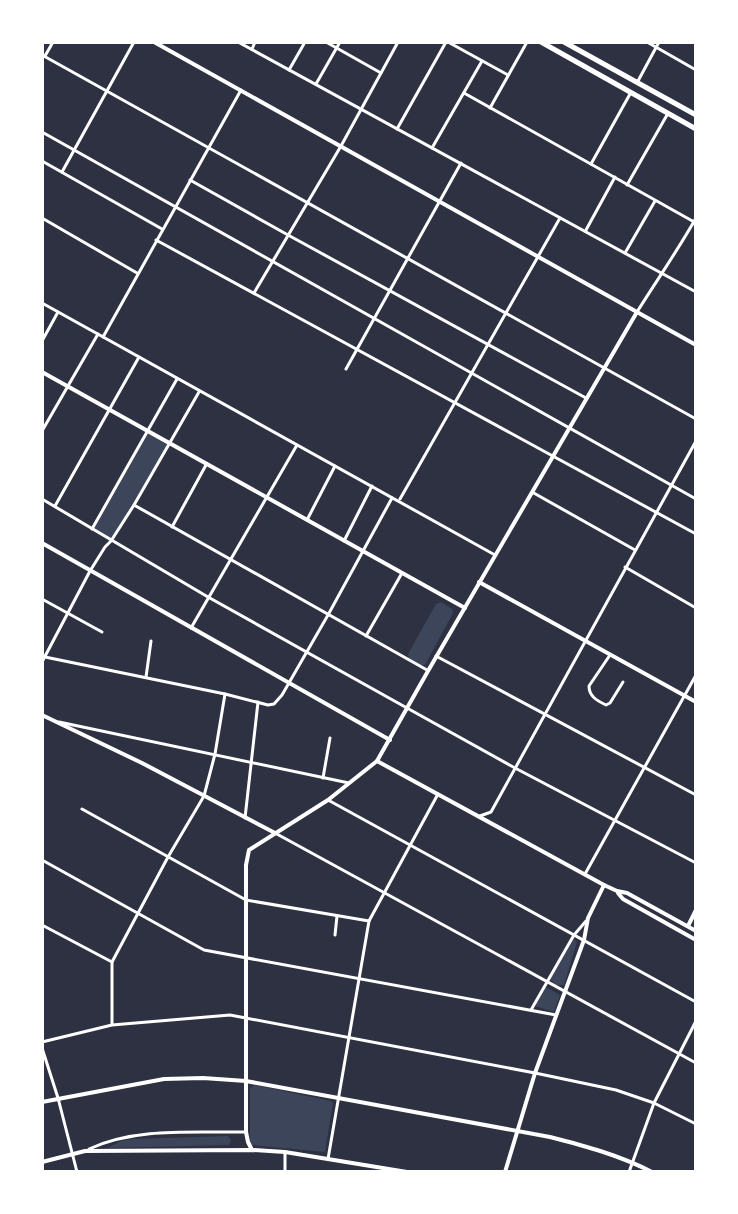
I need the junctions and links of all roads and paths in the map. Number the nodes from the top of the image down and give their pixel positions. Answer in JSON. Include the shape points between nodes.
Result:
{"nodes":[{"id":1,"x":53,"y":42,"type":"edge"},
{"id":2,"x":134,"y":42,"type":"edge"},
{"id":3,"x":154,"y":42,"type":"edge"},
{"id":4,"x":238,"y":42,"type":"edge"},
{"id":5,"x":255,"y":42,"type":"edge"},
{"id":6,"x":305,"y":42,"type":"edge"},
{"id":7,"x":326,"y":42,"type":"edge"},
{"id":8,"x":340,"y":42,"type":"edge"},
{"id":9,"x":447,"y":42,"type":"edge"},
{"id":10,"x":527,"y":42,"type":"edge"},
{"id":11,"x":541,"y":42,"type":"edge"},
{"id":12,"x":564,"y":42,"type":"edge"},
{"id":13,"x":647,"y":42,"type":"edge"},
{"id":14,"x":659,"y":42,"type":"edge"},
{"id":15,"x":395,"y":43,"type":"edge"},
{"id":16,"x":656,"y":47,"type":"junction"},
{"id":17,"x":337,"y":48,"type":"junction"},
{"id":18,"x":252,"y":49,"type":"junction"},
{"id":19,"x":43,"y":56,"type":"edge"},
{"id":20,"x":482,"y":61,"type":"junction"},
{"id":21,"x":289,"y":70,"type":"junction"},
{"id":22,"x":696,"y":70,"type":"edge"},
{"id":23,"x":381,"y":73,"type":"junction"},
{"id":24,"x":508,"y":76,"type":"junction"},
{"id":25,"x":637,"y":83,"type":"junction"},
{"id":26,"x":316,"y":84,"type":"junction"},
{"id":27,"x":106,"y":90,"type":"junction"},
{"id":28,"x":241,"y":90,"type":"junction"},
{"id":29,"x":631,"y":92,"type":"junction"},
{"id":30,"x":464,"y":93,"type":"junction"},
{"id":31,"x":490,"y":108,"type":"junction"},
{"id":32,"x":360,"y":109,"type":"junction"},
{"id":33,"x":668,"y":113,"type":"junction"},
{"id":34,"x":696,"y":115,"type":"edge"},
{"id":35,"x":397,"y":129,"type":"junction"},
{"id":36,"x":696,"y":129,"type":"edge"},
{"id":37,"x":42,"y":132,"type":"edge"},
{"id":38,"x":341,"y":146,"type":"junction"},
{"id":39,"x":208,"y":147,"type":"junction"},
{"id":40,"x":432,"y":148,"type":"junction"},
{"id":41,"x":74,"y":149,"type":"junction"},
{"id":42,"x":42,"y":161,"type":"edge"},
{"id":43,"x":461,"y":163,"type":"junction"},
{"id":44,"x":591,"y":164,"type":"junction"},
{"id":45,"x":62,"y":172,"type":"junction"},
{"id":46,"x":615,"y":177,"type":"junction"},
{"id":47,"x":190,"y":180,"type":"junction"},
{"id":48,"x":627,"y":185,"type":"junction"},
{"id":49,"x":655,"y":200,"type":"junction"},
{"id":50,"x":307,"y":202,"type":"junction"},
{"id":51,"x":440,"y":202,"type":"junction"},
{"id":52,"x":175,"y":206,"type":"junction"},
{"id":53,"x":42,"y":218,"type":"edge"},
{"id":54,"x":560,"y":218,"type":"junction"},
{"id":55,"x":695,"y":221,"type":"edge"},
{"id":56,"x":162,"y":229,"type":"junction"},
{"id":57,"x":585,"y":231,"type":"junction"},
{"id":58,"x":288,"y":235,"type":"junction"},
{"id":59,"x":156,"y":240,"type":"junction"},
{"id":60,"x":625,"y":253,"type":"junction"},
{"id":61,"x":538,"y":256,"type":"junction"},
{"id":62,"x":408,"y":258,"type":"junction"},
{"id":63,"x":272,"y":262,"type":"junction"},
{"id":64,"x":137,"y":273,"type":"junction"},
{"id":65,"x":661,"y":273,"type":"junction"},
{"id":66,"x":389,"y":291,"type":"junction"},
{"id":67,"x":696,"y":292,"type":"edge"},
{"id":68,"x":254,"y":293,"type":"junction"},
{"id":69,"x":42,"y":303,"type":"edge"},
{"id":70,"x":58,"y":312,"type":"junction"},
{"id":71,"x":637,"y":312,"type":"junction"},
{"id":72,"x":506,"y":313,"type":"junction"},
{"id":73,"x":375,"y":317,"type":"junction"},
{"id":74,"x":100,"y":335,"type":"junction"},
{"id":75,"x":42,"y":341,"type":"edge"},
{"id":76,"x":488,"y":344,"type":"junction"},
{"id":77,"x":696,"y":345,"type":"edge"},
{"id":78,"x":357,"y":349,"type":"junction"},
{"id":79,"x":139,"y":357,"type":"junction"},
{"id":80,"x":604,"y":368,"type":"junction"},
{"id":81,"x":346,"y":369,"type":"dead end"},
{"id":82,"x":42,"y":372,"type":"edge"},
{"id":83,"x":472,"y":373,"type":"junction"},
{"id":84,"x":178,"y":379,"type":"junction"},
{"id":85,"x":69,"y":387,"type":"junction"},
{"id":86,"x":199,"y":391,"type":"junction"},
{"id":87,"x":587,"y":398,"type":"junction"},
{"id":88,"x":455,"y":403,"type":"junction"},
{"id":89,"x":109,"y":411,"type":"junction"},
{"id":90,"x":696,"y":419,"type":"edge"},
{"id":91,"x":44,"y":424,"type":"edge"},
{"id":92,"x":569,"y":427,"type":"junction"},
{"id":93,"x":42,"y":431,"type":"edge"},
{"id":94,"x":147,"y":431,"type":"junction"},
{"id":95,"x":696,"y":441,"type":"edge"},
{"id":96,"x":169,"y":443,"type":"junction"},
{"id":97,"x":297,"y":445,"type":"junction"},
{"id":98,"x":553,"y":456,"type":"junction"},
{"id":99,"x":206,"y":465,"type":"junction"},
{"id":100,"x":335,"y":466,"type":"junction"},
{"id":101,"x":671,"y":485,"type":"junction"},
{"id":102,"x":372,"y":486,"type":"junction"},
{"id":103,"x":532,"y":492,"type":"junction"},
{"id":104,"x":392,"y":497,"type":"junction"},
{"id":105,"x":42,"y":499,"type":"edge"},
{"id":106,"x":266,"y":499,"type":"junction"},
{"id":107,"x":696,"y":499,"type":"edge"},
{"id":108,"x":399,"y":501,"type":"junction"},
{"id":109,"x":134,"y":505,"type":"junction"},
{"id":110,"x":55,"y":506,"type":"junction"},
{"id":111,"x":656,"y":512,"type":"junction"},
{"id":112,"x":306,"y":521,"type":"junction"},
{"id":113,"x":172,"y":527,"type":"junction"},
{"id":114,"x":92,"y":529,"type":"junction"},
{"id":115,"x":696,"y":534,"type":"edge"},
{"id":116,"x":111,"y":541,"type":"junction"},
{"id":117,"x":344,"y":541,"type":"junction"},
{"id":118,"x":42,"y":543,"type":"edge"},
{"id":119,"x":635,"y":550,"type":"junction"},
{"id":120,"x":363,"y":551,"type":"junction"},
{"id":121,"x":495,"y":555,"type":"junction"},
{"id":122,"x":230,"y":559,"type":"junction"},
{"id":123,"x":625,"y":567,"type":"junction"},
{"id":124,"x":90,"y":571,"type":"junction"},
{"id":125,"x":402,"y":573,"type":"junction"},
{"id":126,"x":479,"y":582,"type":"junction"},
{"id":127,"x":489,"y":587,"type":"junction"},
{"id":128,"x":208,"y":597,"type":"junction"},
{"id":129,"x":42,"y":599,"type":"edge"},
{"id":130,"x":469,"y":600,"type":"junction"},
{"id":131,"x":454,"y":602,"type":"junction"},
{"id":132,"x":465,"y":608,"type":"junction"},
{"id":133,"x":696,"y":608,"type":"edge"},
{"id":134,"x":69,"y":614,"type":"junction"},
{"id":135,"x":328,"y":615,"type":"junction"},
{"id":136,"x":191,"y":628,"type":"junction"},
{"id":137,"x":102,"y":632,"type":"dead end"},
{"id":138,"x":366,"y":637,"type":"junction"},
{"id":139,"x":151,"y":641,"type":"dead end"},
{"id":140,"x":584,"y":641,"type":"junction"},
{"id":141,"x":306,"y":652,"type":"junction"},
{"id":142,"x":610,"y":655,"type":"junction"},
{"id":143,"x":436,"y":656,"type":"junction"},
{"id":144,"x":45,"y":657,"type":"junction"},
{"id":145,"x":42,"y":662,"type":"edge"},
{"id":146,"x":428,"y":671,"type":"junction"},
{"id":147,"x":696,"y":675,"type":"edge"},
{"id":148,"x":146,"y":677,"type":"junction"},
{"id":149,"x":289,"y":682,"type":"junction"},
{"id":150,"x":623,"y":682,"type":"dead end"},
{"id":151,"x":225,"y":694,"type":"junction"},
{"id":152,"x":685,"y":696,"type":"junction"},
{"id":153,"x":258,"y":702,"type":"junction"},
{"id":154,"x":696,"y":702,"type":"edge"},
{"id":155,"x":407,"y":708,"type":"junction"},
{"id":156,"x":42,"y":715,"type":"edge"},
{"id":157,"x":544,"y":715,"type":"junction"},
{"id":158,"x":51,"y":720,"type":"junction"},
{"id":159,"x":330,"y":738,"type":"dead end"},
{"id":160,"x":390,"y":740,"type":"junction"},
{"id":161,"x":215,"y":754,"type":"junction"},
{"id":162,"x":377,"y":761,"type":"junction"},
{"id":163,"x":252,"y":763,"type":"junction"},
{"id":164,"x":515,"y":768,"type":"junction"},
{"id":165,"x":645,"y":768,"type":"junction"},
{"id":166,"x":323,"y":778,"type":"junction"},
{"id":167,"x":349,"y":783,"type":"junction"},
{"id":168,"x":438,"y":794,"type":"junction"},
{"id":169,"x":696,"y":795,"type":"edge"},
{"id":170,"x":204,"y":796,"type":"junction"},
{"id":171,"x":328,"y":800,"type":"junction"},
{"id":172,"x":82,"y":809,"type":"dead end"},
{"id":173,"x":491,"y":812,"type":"junction"},
{"id":174,"x":479,"y":816,"type":"junction"},
{"id":175,"x":245,"y":818,"type":"junction"},
{"id":176,"x":615,"y":820,"type":"junction"},
{"id":177,"x":495,"y":825,"type":"junction"},
{"id":178,"x":275,"y":833,"type":"junction"},
{"id":179,"x":411,"y":845,"type":"junction"},
{"id":180,"x":168,"y":857,"type":"junction"},
{"id":181,"x":42,"y":860,"type":"edge"},
{"id":182,"x":696,"y":863,"type":"edge"},
{"id":183,"x":585,"y":874,"type":"junction"},
{"id":184,"x":604,"y":885,"type":"junction"},
{"id":185,"x":617,"y":891,"type":"junction"},
{"id":186,"x":383,"y":892,"type":"junction"},
{"id":187,"x":246,"y":900,"type":"junction"},
{"id":188,"x":696,"y":910,"type":"edge"},
{"id":189,"x":138,"y":914,"type":"junction"},
{"id":190,"x":337,"y":916,"type":"junction"},
{"id":191,"x":588,"y":918,"type":"junction"},
{"id":192,"x":369,"y":921,"type":"junction"},
{"id":193,"x":42,"y":925,"type":"edge"},
{"id":194,"x":688,"y":926,"type":"junction"},
{"id":195,"x":696,"y":931,"type":"edge"},
{"id":196,"x":335,"y":935,"type":"dead end"},
{"id":197,"x":574,"y":935,"type":"junction"},
{"id":198,"x":687,"y":935,"type":"junction"},
{"id":199,"x":177,"y":936,"type":"junction"},
{"id":200,"x":584,"y":940,"type":"junction"},
{"id":201,"x":696,"y":940,"type":"edge"},
{"id":202,"x":174,"y":944,"type":"dead end"},
{"id":203,"x":246,"y":957,"type":"junction"},
{"id":204,"x":112,"y":962,"type":"junction"},
{"id":205,"x":358,"y":980,"type":"junction"},
{"id":206,"x":547,"y":982,"type":"junction"},
{"id":207,"x":565,"y":992,"type":"junction"},
{"id":208,"x":696,"y":1002,"type":"edge"},
{"id":209,"x":531,"y":1010,"type":"junction"},
{"id":210,"x":556,"y":1015,"type":"junction"},
{"id":211,"x":247,"y":1018,"type":"junction"},
{"id":212,"x":696,"y":1021,"type":"edge"},
{"id":213,"x":112,"y":1025,"type":"junction"},
{"id":214,"x":349,"y":1038,"type":"junction"},
{"id":215,"x":42,"y":1042,"type":"edge"},
{"id":216,"x":42,"y":1048,"type":"edge"},
{"id":217,"x":679,"y":1054,"type":"junction"},
{"id":218,"x":696,"y":1063,"type":"edge"},
{"id":219,"x":535,"y":1073,"type":"junction"},
{"id":220,"x":246,"y":1081,"type":"junction"},
{"id":221,"x":58,"y":1098,"type":"junction"},
{"id":222,"x":339,"y":1099,"type":"junction"},
{"id":223,"x":42,"y":1102,"type":"edge"},
{"id":224,"x":654,"y":1103,"type":"junction"},
{"id":225,"x":696,"y":1124,"type":"edge"},
{"id":226,"x":246,"y":1132,"type":"junction"},
{"id":227,"x":518,"y":1132,"type":"junction"},
{"id":228,"x":252,"y":1150,"type":"junction"},
{"id":229,"x":85,"y":1151,"type":"junction"},
{"id":230,"x":285,"y":1152,"type":"junction"},
{"id":231,"x":73,"y":1153,"type":"junction"},
{"id":232,"x":328,"y":1159,"type":"junction"},
{"id":233,"x":42,"y":1162,"type":"edge"},
{"id":234,"x":632,"y":1162,"type":"junction"},
{"id":235,"x":77,"y":1172,"type":"edge"},
{"id":236,"x":285,"y":1172,"type":"edge"},
{"id":237,"x":407,"y":1172,"type":"edge"},
{"id":238,"x":505,"y":1172,"type":"edge"},
{"id":239,"x":629,"y":1172,"type":"edge"},
{"id":240,"x":652,"y":1172,"type":"edge"}],
"edges":[{"from":1,"to":19,"type":"street"},
{"from":2,"to":27,"type":"street"},
{"from":3,"to":28,"type":"street"},
{"from":4,"to":18,"type":"street"},
{"from":5,"to":18,"type":"street"},
{"from":6,"to":21,"type":"street"},
{"from":7,"to":17,"type":"street"},
{"from":8,"to":17,"type":"street"},
{"from":9,"to":20,"type":"street"},
{"from":9,"to":35,"type":"street"},
{"from":10,"to":24,"type":"street"},
{"from":11,"to":29,"type":"main road"},
{"from":12,"to":25,"type":"main road"},
{"from":13,"to":16,"type":"street"},
{"from":14,"to":16,"type":"street"},
{"from":15,"to":23,"type":"street"},
{"from":16,"to":22,"type":"street"},
{"from":16,"to":25,"type":"street"},
{"from":17,"to":23,"type":"street"},
{"from":17,"to":26,"type":"street"},
{"from":18,"to":21,"type":"street"},
{"from":19,"to":27,"type":"street"},
{"from":20,"to":24,"type":"street"},
{"from":20,"to":30,"type":"street"},
{"from":21,"to":26,"type":"street"},
{"from":23,"to":32,"type":"street"},
{"from":24,"to":31,"type":"street"},
{"from":25,"to":34,"type":"main road"},
{"from":26,"to":32,"type":"street"},
{"from":27,"to":39,"type":"street"},
{"from":27,"to":41,"type":"street"},
{"from":28,"to":38,"type":"street"},
{"from":28,"to":39,"type":"street"},
{"from":29,"to":33,"type":"main road"},
{"from":29,"to":44,"type":"street"},
{"from":30,"to":31,"type":"street"},
{"from":30,"to":40,"type":"street"},
{"from":31,"to":44,"type":"street"},
{"from":32,"to":35,"type":"street"},
{"from":32,"to":38,"type":"street"},
{"from":33,"to":36,"type":"main road"},
{"from":33,"to":48,"type":"street"},
{"from":35,"to":40,"type":"street"},
{"from":37,"to":41,"type":"street"},
{"from":38,"to":50,"type":"street"},
{"from":38,"to":51,"type":"street"},
{"from":39,"to":47,"type":"street"},
{"from":39,"to":50,"type":"street"},
{"from":40,"to":43,"type":"street"},
{"from":41,"to":45,"type":"street"},
{"from":41,"to":52,"type":"street"},
{"from":42,"to":45,"type":"street"},
{"from":43,"to":51,"type":"street"},
{"from":43,"to":54,"type":"street"},
{"from":44,"to":46,"type":"street"},
{"from":45,"to":56,"type":"street"},
{"from":46,"to":48,"type":"street"},
{"from":46,"to":57,"type":"street"},
{"from":47,"to":52,"type":"street"},
{"from":47,"to":58,"type":"street"},
{"from":48,"to":49,"type":"street"},
{"from":49,"to":55,"type":"street"},
{"from":49,"to":60,"type":"street"},
{"from":50,"to":58,"type":"street"},
{"from":50,"to":62,"type":"street"},
{"from":51,"to":61,"type":"street"},
{"from":51,"to":62,"type":"street"},
{"from":52,"to":56,"type":"street"},
{"from":52,"to":63,"type":"street"},
{"from":53,"to":64,"type":"street"},
{"from":54,"to":57,"type":"street"},
{"from":54,"to":61,"type":"street"},
{"from":55,"to":65,"type":"street"},
{"from":56,"to":59,"type":"street"},
{"from":57,"to":60,"type":"street"},
{"from":58,"to":63,"type":"street"},
{"from":58,"to":66,"type":"street"},
{"from":59,"to":64,"type":"street"},
{"from":59,"to":68,"type":"street"},
{"from":60,"to":65,"type":"street"},
{"from":61,"to":71,"type":"street"},
{"from":61,"to":72,"type":"street"},
{"from":62,"to":66,"type":"street"},
{"from":62,"to":72,"type":"street"},
{"from":63,"to":68,"type":"street"},
{"from":63,"to":73,"type":"street"},
{"from":64,"to":74,"type":"street"},
{"from":65,"to":67,"type":"street"},
{"from":65,"to":71,"type":"street"},
{"from":66,"to":73,"type":"street"},
{"from":66,"to":76,"type":"street"},
{"from":68,"to":78,"type":"street"},
{"from":69,"to":70,"type":"street"},
{"from":70,"to":74,"type":"street"},
{"from":70,"to":75,"type":"street"},
{"from":71,"to":77,"type":"street"},
{"from":71,"to":80,"type":"street"},
{"from":72,"to":76,"type":"street"},
{"from":72,"to":80,"type":"street"},
{"from":73,"to":78,"type":"street"},
{"from":73,"to":83,"type":"street"},
{"from":74,"to":79,"type":"street"},
{"from":74,"to":85,"type":"street"},
{"from":76,"to":83,"type":"street"},
{"from":76,"to":87,"type":"street"},
{"from":78,"to":81,"type":"street"},
{"from":78,"to":88,"type":"street"},
{"from":79,"to":84,"type":"street"},
{"from":79,"to":89,"type":"street"},
{"from":80,"to":87,"type":"street"},
{"from":80,"to":90,"type":"street"},
{"from":82,"to":85,"type":"street"},
{"from":83,"to":88,"type":"street"},
{"from":83,"to":92,"type":"street"},
{"from":84,"to":86,"type":"street"},
{"from":84,"to":94,"type":"street"},
{"from":85,"to":89,"type":"street"},
{"from":85,"to":91,"type":"street"},
{"from":86,"to":96,"type":"street"},
{"from":86,"to":97,"type":"street"},
{"from":87,"to":92,"type":"street"},
{"from":88,"to":98,"type":"street"},
{"from":88,"to":108,"type":"street"},
{"from":89,"to":94,"type":"street"},
{"from":89,"to":110,"type":"street"},
{"from":91,"to":93,"type":"street"},
{"from":92,"to":98,"type":"street"},
{"from":92,"to":101,"type":"street"},
{"from":94,"to":96,"type":"street"},
{"from":94,"to":114,"type":"street"},
{"from":95,"to":101,"type":"street"},
{"from":96,"to":99,"type":"street"},
{"from":96,"to":109,"type":"street"},
{"from":97,"to":100,"type":"street"},
{"from":97,"to":106,"type":"street"},
{"from":98,"to":103,"type":"street"},
{"from":98,"to":111,"type":"street"},
{"from":99,"to":106,"type":"street"},
{"from":99,"to":113,"type":"street"},
{"from":100,"to":102,"type":"street"},
{"from":100,"to":112,"type":"street"},
{"from":101,"to":107,"type":"street"},
{"from":101,"to":111,"type":"street"},
{"from":102,"to":104,"type":"street"},
{"from":102,"to":117,"type":"street"},
{"from":103,"to":119,"type":"street"},
{"from":103,"to":121,"type":"street"},
{"from":104,"to":108,"type":"street"},
{"from":104,"to":120,"type":"street"},
{"from":105,"to":110,"type":"street"},
{"from":106,"to":112,"type":"street"},
{"from":106,"to":122,"type":"street"},
{"from":108,"to":121,"type":"street"},
{"from":109,"to":113,"type":"street"},
{"from":109,"to":116,"type":"street"},
{"from":110,"to":114,"type":"street"},
{"from":111,"to":115,"type":"street"},
{"from":111,"to":119,"type":"street"},
{"from":112,"to":117,"type":"street"},
{"from":113,"to":122,"type":"street"},
{"from":114,"to":116,"type":"street"},
{"from":116,"to":124,"type":"street"},
{"from":116,"to":128,"type":"street"},
{"from":117,"to":120,"type":"street"},
{"from":118,"to":124,"type":"street"},
{"from":119,"to":123,"type":"street"},
{"from":120,"to":125,"type":"street"},
{"from":120,"to":135,"type":"street"},
{"from":121,"to":126,"type":"street"},
{"from":122,"to":128,"type":"street"},
{"from":122,"to":135,"type":"street"},
{"from":123,"to":133,"type":"street"},
{"from":123,"to":140,"type":"street"},
{"from":124,"to":134,"type":"street"},
{"from":124,"to":136,"type":"street"},
{"from":125,"to":131,"type":"street"},
{"from":125,"to":138,"type":"street"},
{"from":126,"to":127,"type":"street"},
{"from":126,"to":130,"type":"street"},
{"from":127,"to":132,"type":"street","via":[[477,589]]},
{"from":127,"to":140,"type":"street"},
{"from":128,"to":136,"type":"street"},
{"from":128,"to":141,"type":"street"},
{"from":129,"to":134,"type":"street"},
{"from":130,"to":131,"type":"street"},
{"from":130,"to":132,"type":"street"},
{"from":131,"to":132,"type":"street"},
{"from":132,"to":143,"type":"street"},
{"from":134,"to":137,"type":"street"},
{"from":134,"to":144,"type":"street"},
{"from":135,"to":138,"type":"street"},
{"from":135,"to":141,"type":"street"},
{"from":136,"to":149,"type":"street"},
{"from":138,"to":146,"type":"street"},
{"from":139,"to":148,"type":"street"},
{"from":140,"to":142,"type":"street"},
{"from":140,"to":157,"type":"street"},
{"from":141,"to":149,"type":"street"},
{"from":141,"to":155,"type":"street"},
{"from":142,"to":150,"type":"street","via":[[589,691],[606,705]]},
{"from":142,"to":152,"type":"street"},
{"from":143,"to":146,"type":"street"},
{"from":143,"to":157,"type":"street"},
{"from":144,"to":145,"type":"street"},
{"from":144,"to":148,"type":"street"},
{"from":146,"to":155,"type":"street"},
{"from":147,"to":152,"type":"street"},
{"from":148,"to":151,"type":"street"},
{"from":149,"to":153,"type":"street","via":[[274,704]]},
{"from":149,"to":160,"type":"street"},
{"from":151,"to":153,"type":"street"},
{"from":151,"to":161,"type":"street"},
{"from":152,"to":154,"type":"street"},
{"from":152,"to":165,"type":"street"},
{"from":153,"to":163,"type":"street"},
{"from":155,"to":160,"type":"street"},
{"from":155,"to":164,"type":"street"},
{"from":156,"to":158,"type":"street"},
{"from":157,"to":164,"type":"street"},
{"from":157,"to":165,"type":"street"},
{"from":158,"to":161,"type":"street"},
{"from":158,"to":170,"type":"street"},
{"from":159,"to":166,"type":"street"},
{"from":160,"to":162,"type":"street"},
{"from":161,"to":163,"type":"street"},
{"from":161,"to":170,"type":"street"},
{"from":162,"to":167,"type":"street"},
{"from":162,"to":168,"type":"street"},
{"from":163,"to":166,"type":"street"},
{"from":163,"to":175,"type":"street"},
{"from":164,"to":173,"type":"street"},
{"from":164,"to":176,"type":"street"},
{"from":165,"to":169,"type":"street"},
{"from":165,"to":176,"type":"street"},
{"from":166,"to":167,"type":"street"},
{"from":167,"to":171,"type":"street"},
{"from":168,"to":174,"type":"street"},
{"from":168,"to":179,"type":"street"},
{"from":170,"to":175,"type":"street"},
{"from":170,"to":180,"type":"street"},
{"from":171,"to":178,"type":"street"},
{"from":171,"to":179,"type":"street"},
{"from":172,"to":180,"type":"street"},
{"from":173,"to":174,"type":"street"},
{"from":173,"to":177,"type":"street"},
{"from":174,"to":177,"type":"street"},
{"from":175,"to":178,"type":"street"},
{"from":176,"to":182,"type":"street"},
{"from":176,"to":183,"type":"street"},
{"from":177,"to":183,"type":"street"},
{"from":178,"to":186,"type":"street"},
{"from":178,"to":187,"type":"street","via":[[249,850]]},
{"from":179,"to":186,"type":"street"},
{"from":179,"to":197,"type":"street"},
{"from":180,"to":187,"type":"street"},
{"from":180,"to":189,"type":"street"},
{"from":181,"to":189,"type":"street"},
{"from":183,"to":184,"type":"street"},
{"from":184,"to":185,"type":"street"},
{"from":184,"to":191,"type":"street"},
{"from":185,"to":194,"type":"street"},
{"from":185,"to":198,"type":"street"},
{"from":186,"to":192,"type":"street"},
{"from":186,"to":206,"type":"street"},
{"from":187,"to":190,"type":"street"},
{"from":187,"to":203,"type":"street"},
{"from":188,"to":194,"type":"street"},
{"from":189,"to":199,"type":"street"},
{"from":189,"to":204,"type":"street"},
{"from":190,"to":192,"type":"street"},
{"from":190,"to":196,"type":"street"},
{"from":191,"to":197,"type":"street"},
{"from":191,"to":200,"type":"street"},
{"from":192,"to":205,"type":"street"},
{"from":193,"to":204,"type":"street"},
{"from":194,"to":195,"type":"street"},
{"from":194,"to":198,"type":"street"},
{"from":197,"to":200,"type":"street"},
{"from":197,"to":206,"type":"street"},
{"from":198,"to":201,"type":"street"},
{"from":199,"to":202,"type":"street"},
{"from":199,"to":203,"type":"street","via":[[204,950]]},
{"from":200,"to":207,"type":"street"},
{"from":200,"to":208,"type":"street"},
{"from":203,"to":205,"type":"street"},
{"from":203,"to":211,"type":"street"},
{"from":204,"to":213,"type":"street"},
{"from":205,"to":209,"type":"street"},
{"from":205,"to":214,"type":"street"},
{"from":206,"to":207,"type":"street"},
{"from":206,"to":209,"type":"street"},
{"from":207,"to":210,"type":"street"},
{"from":207,"to":217,"type":"street"},
{"from":209,"to":210,"type":"street"},
{"from":210,"to":219,"type":"street"},
{"from":211,"to":213,"type":"street","via":[[221,1015]]},
{"from":211,"to":214,"type":"street"},
{"from":211,"to":220,"type":"street"},
{"from":212,"to":217,"type":"street"},
{"from":213,"to":215,"type":"street"},
{"from":214,"to":219,"type":"street"},
{"from":214,"to":222,"type":"street"},
{"from":216,"to":221,"type":"street"},
{"from":217,"to":218,"type":"street"},
{"from":217,"to":224,"type":"street"},
{"from":219,"to":224,"type":"street"},
{"from":219,"to":227,"type":"street"},
{"from":220,"to":221,"type":"street","via":[[180,1078]]},
{"from":220,"to":222,"type":"street"},
{"from":220,"to":226,"type":"street"},
{"from":221,"to":223,"type":"street"},
{"from":221,"to":231,"type":"street"},
{"from":222,"to":227,"type":"street"},
{"from":222,"to":232,"type":"street"},
{"from":224,"to":225,"type":"street"},
{"from":224,"to":234,"type":"street"},
{"from":226,"to":228,"type":"street"},
{"from":226,"to":229,"type":"street","via":[[135,1135]]},
{"from":227,"to":234,"type":"street","via":[[587,1146]]},
{"from":227,"to":238,"type":"street"},
{"from":228,"to":229,"type":"street"},
{"from":228,"to":230,"type":"street"},
{"from":229,"to":231,"type":"street"},
{"from":230,"to":232,"type":"street"},
{"from":230,"to":236,"type":"street"},
{"from":231,"to":233,"type":"street"},
{"from":231,"to":235,"type":"street"},
{"from":232,"to":237,"type":"street"},
{"from":234,"to":239,"type":"street"},
{"from":234,"to":240,"type":"street"}]}
